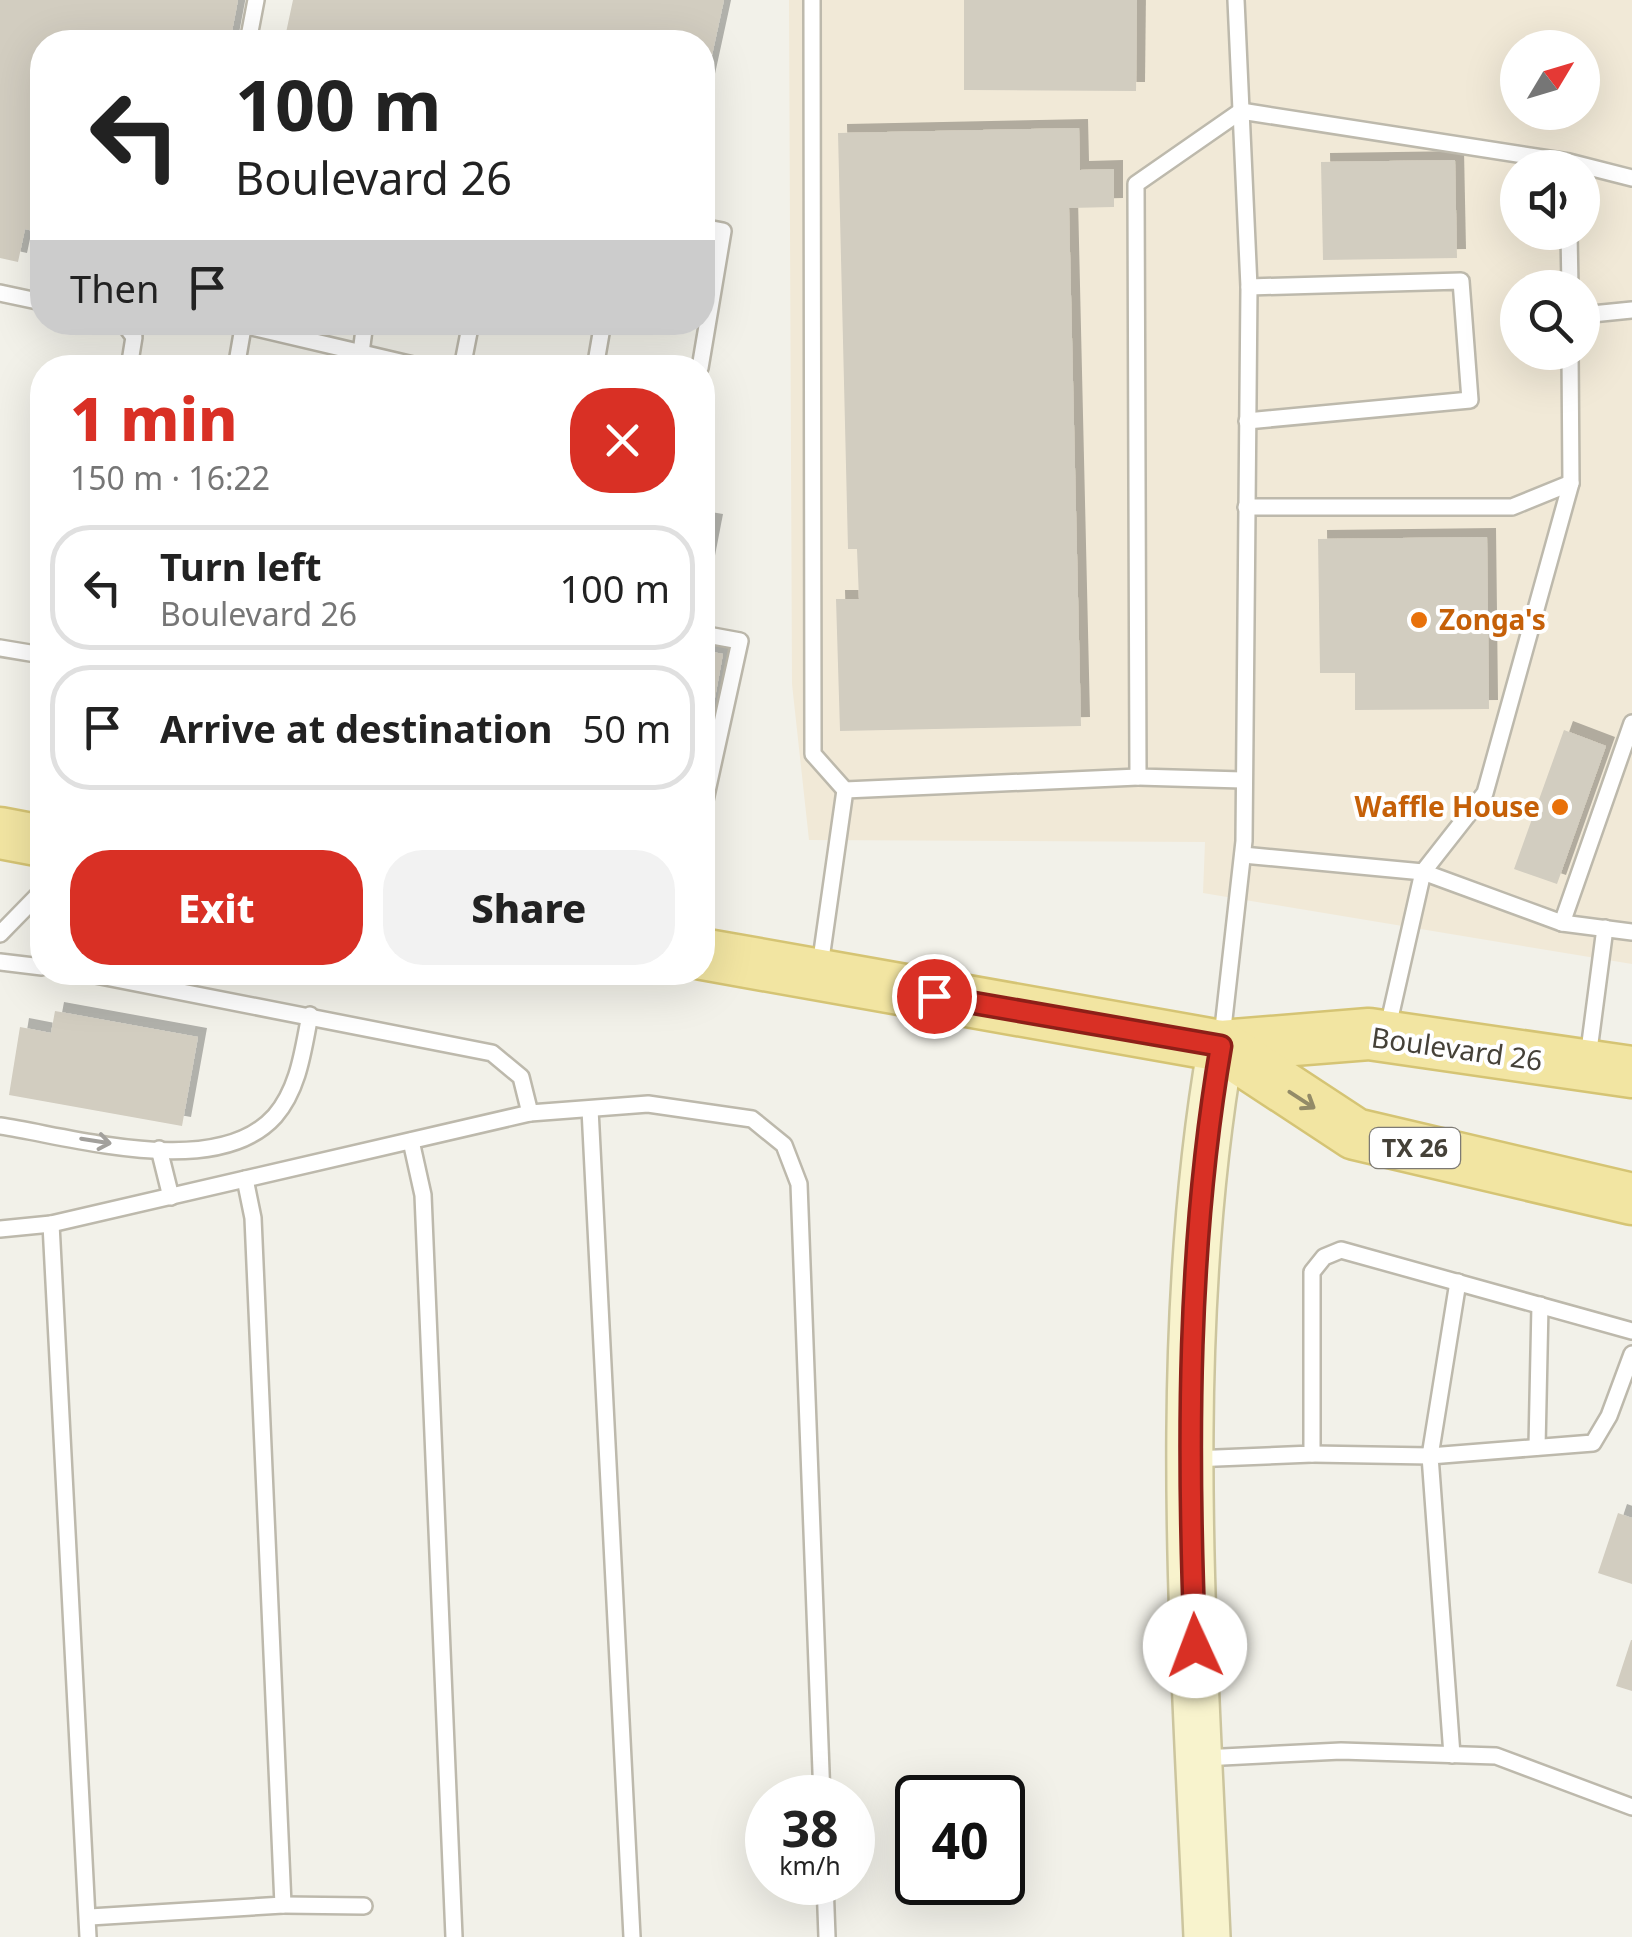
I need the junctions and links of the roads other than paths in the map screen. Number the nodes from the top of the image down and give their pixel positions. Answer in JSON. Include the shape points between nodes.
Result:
{"nodes":[{"id":1,"x":256,"y":0,"type":"edge"},
{"id":2,"x":812,"y":0,"type":"edge"},
{"id":3,"x":1236,"y":0,"type":"edge"},
{"id":4,"x":250,"y":30,"type":"edge"},
{"id":5,"x":1241,"y":111,"type":"junction"},
{"id":6,"x":1500,"y":154,"type":"edge"},
{"id":7,"x":1600,"y":171,"type":"edge"},
{"id":8,"x":1632,"y":178,"type":"edge"},
{"id":9,"x":715,"y":230,"type":"edge"},
{"id":10,"x":715,"y":279,"type":"edge"},
{"id":11,"x":1249,"y":287,"type":"junction"},
{"id":12,"x":0,"y":293,"type":"edge"},
{"id":13,"x":30,"y":299,"type":"edge"},
{"id":14,"x":1632,"y":310,"type":"edge"},
{"id":15,"x":1600,"y":314,"type":"edge"},
{"id":16,"x":288,"y":335,"type":"edge"},
{"id":17,"x":364,"y":335,"type":"edge"},
{"id":18,"x":361,"y":353,"type":"junction"},
{"id":19,"x":370,"y":355,"type":"edge"},
{"id":20,"x":1570,"y":370,"type":"edge"},
{"id":21,"x":1247,"y":421,"type":"junction"},
{"id":22,"x":1572,"y":483,"type":"junction"},
{"id":23,"x":1246,"y":507,"type":"junction"},
{"id":24,"x":715,"y":636,"type":"edge"},
{"id":25,"x":0,"y":648,"type":"edge"},
{"id":26,"x":30,"y":654,"type":"edge"},
{"id":27,"x":1632,"y":723,"type":"edge"},
{"id":28,"x":715,"y":739,"type":"edge"},
{"id":29,"x":1138,"y":777,"type":"junction"},
{"id":30,"x":1242,"y":780,"type":"junction"},
{"id":31,"x":845,"y":790,"type":"junction"},
{"id":32,"x":0,"y":834,"type":"edge"},
{"id":33,"x":30,"y":839,"type":"edge"},
{"id":34,"x":1242,"y":855,"type":"junction"},
{"id":35,"x":1422,"y":872,"type":"junction"},
{"id":36,"x":30,"y":903,"type":"edge"},
{"id":37,"x":1562,"y":922,"type":"junction"},
{"id":38,"x":1604,"y":928,"type":"junction"},
{"id":39,"x":1632,"y":932,"type":"edge"},
{"id":40,"x":0,"y":934,"type":"edge"},
{"id":41,"x":715,"y":956,"type":"edge"},
{"id":42,"x":0,"y":962,"type":"edge"},
{"id":43,"x":30,"y":966,"type":"edge"},
{"id":44,"x":819,"y":976,"type":"junction"},
{"id":45,"x":150,"y":985,"type":"edge"},
{"id":46,"x":310,"y":1015,"type":"junction"},
{"id":47,"x":1386,"y":1036,"type":"junction"},
{"id":48,"x":1221,"y":1046,"type":"junction"},
{"id":49,"x":1609,"y":1070,"type":"edge"},
{"id":50,"x":590,"y":1108,"type":"junction"},
{"id":51,"x":530,"y":1114,"type":"junction"},
{"id":52,"x":0,"y":1126,"type":"edge"},
{"id":53,"x":411,"y":1141,"type":"junction"},
{"id":54,"x":159,"y":1150,"type":"junction"},
{"id":55,"x":246,"y":1179,"type":"junction"},
{"id":56,"x":171,"y":1196,"type":"junction"},
{"id":57,"x":1632,"y":1200,"type":"edge"},
{"id":58,"x":51,"y":1224,"type":"junction"},
{"id":59,"x":0,"y":1230,"type":"edge"},
{"id":60,"x":1458,"y":1282,"type":"junction"},
{"id":61,"x":1540,"y":1305,"type":"junction"},
{"id":62,"x":1632,"y":1330,"type":"edge"},
{"id":63,"x":1632,"y":1354,"type":"edge"},
{"id":64,"x":1538,"y":1447,"type":"junction"},
{"id":65,"x":1312,"y":1454,"type":"junction"},
{"id":66,"x":1430,"y":1456,"type":"junction"},
{"id":67,"x":1187,"y":1459,"type":"junction"},
{"id":68,"x":1452,"y":1755,"type":"junction"},
{"id":69,"x":1199,"y":1758,"type":"junction"},
{"id":70,"x":821,"y":1775,"type":"edge"},
{"id":71,"x":1632,"y":1806,"type":"edge"},
{"id":72,"x":284,"y":1905,"type":"junction"},
{"id":73,"x":826,"y":1905,"type":"edge"},
{"id":74,"x":364,"y":1906,"type":"dead end"},
{"id":75,"x":90,"y":1917,"type":"junction"},
{"id":76,"x":88,"y":1937,"type":"edge"},
{"id":77,"x":454,"y":1937,"type":"edge"},
{"id":78,"x":632,"y":1937,"type":"edge"},
{"id":79,"x":827,"y":1937,"type":"edge"},
{"id":80,"x":1207,"y":1937,"type":"edge"}],
"edges":[{"from":1,"to":4,"type":"lane"},
{"from":2,"to":31,"type":"lane","via":[[813,754]]},
{"from":3,"to":5,"type":"lane"},
{"from":5,"to":6,"type":"lane"},
{"from":5,"to":11,"type":"lane"},
{"from":5,"to":29,"type":"lane","via":[[1136,184]]},
{"from":7,"to":8,"type":"lane"},
{"from":9,"to":10,"type":"lane","via":[[723,231]]},
{"from":11,"to":21,"type":"lane"},
{"from":11,"to":21,"type":"lane","via":[[1462,281],[1470,400]]},
{"from":12,"to":13,"type":"lane"},
{"from":14,"to":15,"type":"lane"},
{"from":16,"to":18,"type":"lane"},
{"from":17,"to":18,"type":"lane"},
{"from":18,"to":19,"type":"lane"},
{"from":20,"to":22,"type":"lane"},
{"from":21,"to":23,"type":"lane"},
{"from":22,"to":23,"type":"lane","via":[[1512,507]]},
{"from":22,"to":35,"type":"lane","via":[[1485,793]]},
{"from":23,"to":30,"type":"lane"},
{"from":24,"to":28,"type":"lane","via":[[740,641]]},
{"from":25,"to":26,"type":"lane"},
{"from":27,"to":37,"type":"lane"},
{"from":29,"to":30,"type":"lane"},
{"from":29,"to":31,"type":"lane"},
{"from":30,"to":34,"type":"lane"},
{"from":31,"to":44,"type":"lane"},
{"from":32,"to":33,"type":"main road"},
{"from":34,"to":35,"type":"lane"},
{"from":34,"to":48,"type":"lane"},
{"from":35,"to":37,"type":"lane"},
{"from":35,"to":47,"type":"lane"},
{"from":36,"to":40,"type":"lane"},
{"from":37,"to":38,"type":"lane"},
{"from":38,"to":39,"type":"lane"},
{"from":38,"to":49,"type":"lane"},
{"from":41,"to":44,"type":"main road","name":"Boulevard 26","number":"TX 26"},
{"from":42,"to":43,"type":"lane"},
{"from":44,"to":48,"type":"main road","name":"Boulevard 26","number":"TX 26"},
{"from":45,"to":46,"type":"lane"},
{"from":46,"to":51,"type":"lane","via":[[492,1054],[521,1077]]},
{"from":46,"to":54,"type":"lane","via":[[298,1078],[274,1118],[229,1144]]},
{"from":47,"to":48,"type":"main road","name":"Boulevard 26","number":"TX 26"},
{"from":47,"to":49,"type":"main road","name":"Boulevard 26","number":"TX 26"},
{"from":48,"to":57,"type":"main road","name":"Boulevard 26","number":"TX 26","one_way":true,"via":[[1355,1134]]},
{"from":48,"to":67,"type":"street","via":[[1204,1141]]},
{"from":50,"to":51,"type":"lane"},
{"from":50,"to":70,"type":"lane","via":[[648,1104],[752,1119],[784,1145],[799,1184]]},
{"from":50,"to":78,"type":"lane"},
{"from":51,"to":53,"type":"lane"},
{"from":52,"to":54,"type":"lane","one_way":true},
{"from":53,"to":55,"type":"lane"},
{"from":53,"to":77,"type":"lane","via":[[423,1194]]},
{"from":54,"to":56,"type":"lane"},
{"from":55,"to":56,"type":"lane"},
{"from":55,"to":72,"type":"lane"},
{"from":56,"to":58,"type":"lane"},
{"from":58,"to":59,"type":"lane"},
{"from":58,"to":75,"type":"lane"},
{"from":60,"to":61,"type":"lane"},
{"from":60,"to":65,"type":"lane","via":[[1341,1250],[1324,1256],[1312,1272]]},
{"from":60,"to":66,"type":"lane"},
{"from":61,"to":62,"type":"lane"},
{"from":61,"to":64,"type":"lane"},
{"from":63,"to":64,"type":"lane","via":[[1593,1443]]},
{"from":64,"to":66,"type":"lane"},
{"from":65,"to":66,"type":"lane"},
{"from":65,"to":67,"type":"lane"},
{"from":66,"to":68,"type":"lane"},
{"from":67,"to":69,"type":"street"},
{"from":68,"to":69,"type":"lane","via":[[1341,1751]]},
{"from":68,"to":71,"type":"lane","via":[[1496,1756]]},
{"from":69,"to":80,"type":"street"},
{"from":72,"to":74,"type":"lane"},
{"from":72,"to":75,"type":"lane"},
{"from":73,"to":79,"type":"lane"},
{"from":75,"to":76,"type":"lane"}]}
